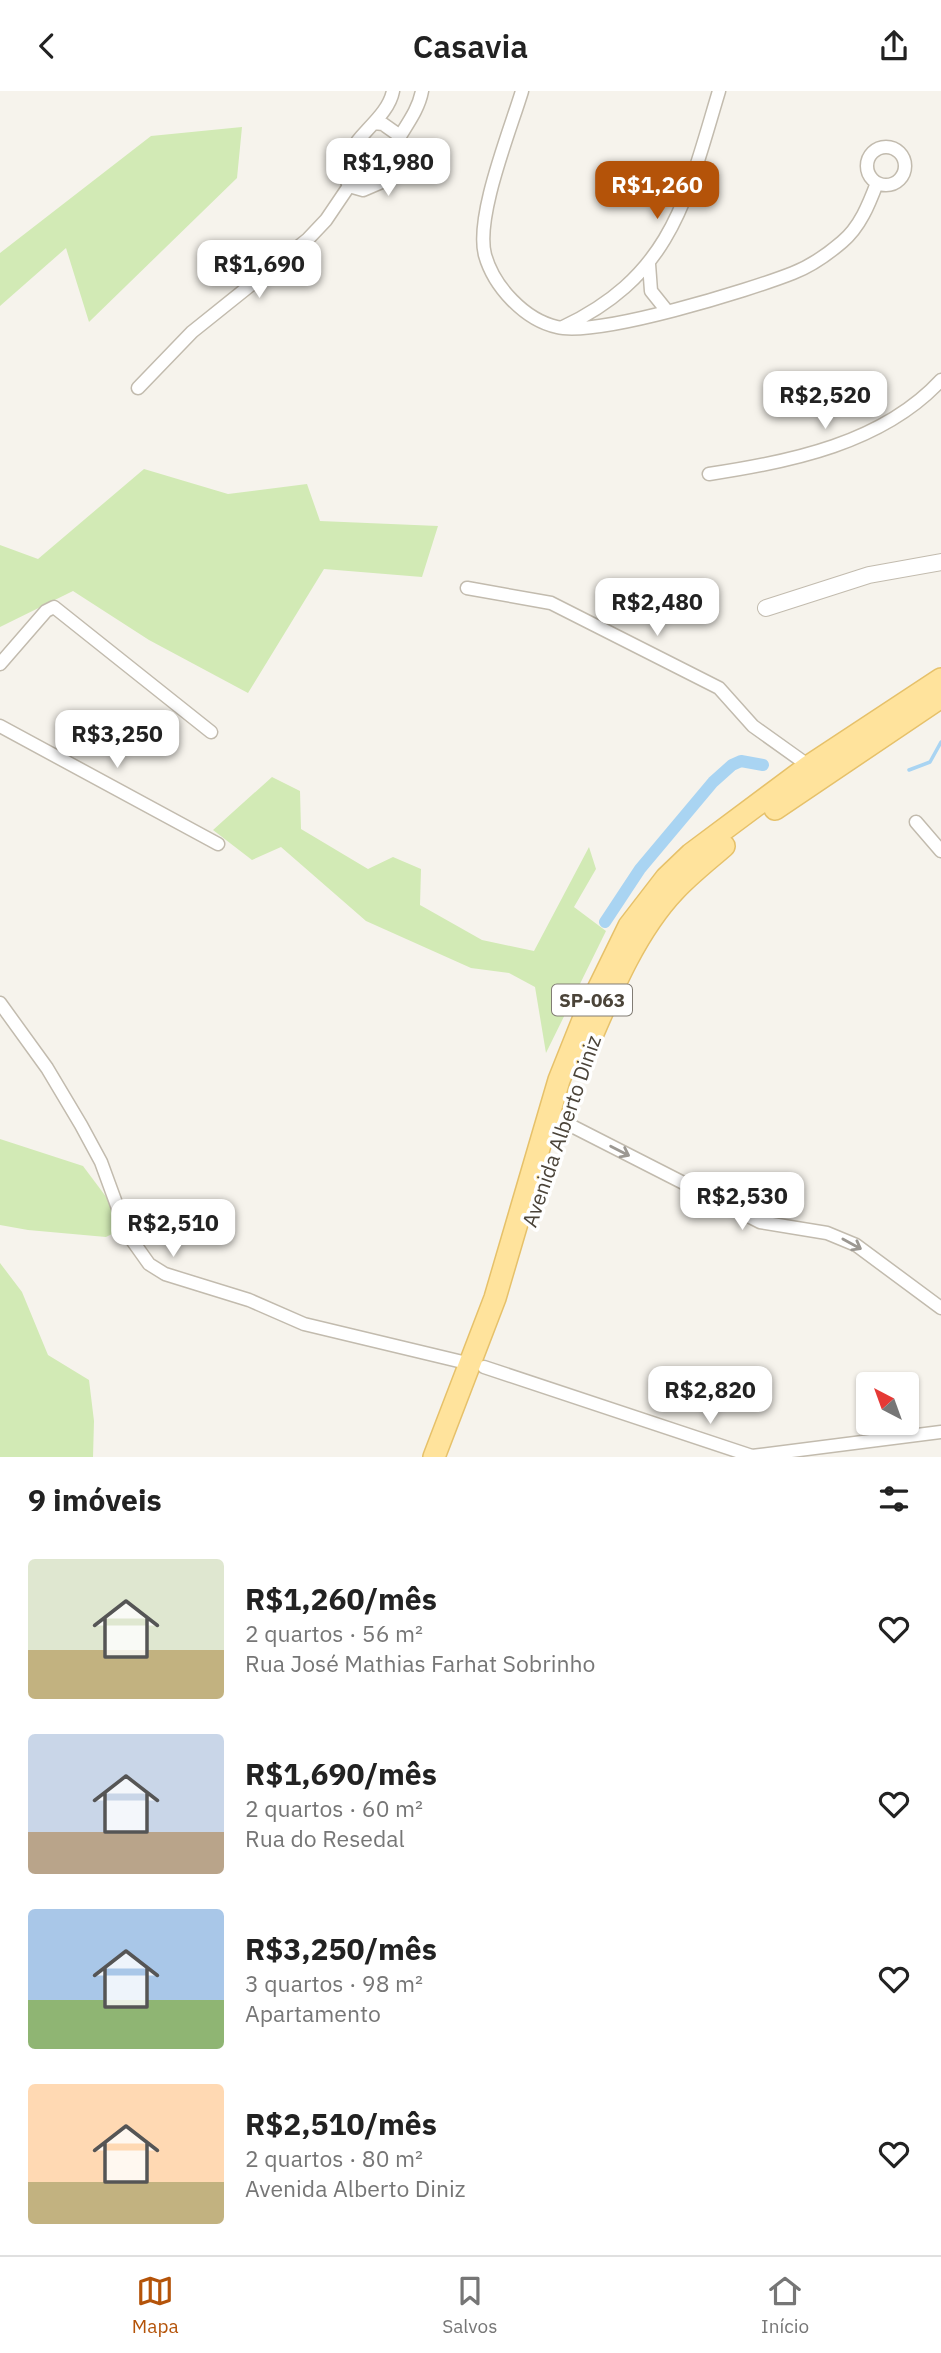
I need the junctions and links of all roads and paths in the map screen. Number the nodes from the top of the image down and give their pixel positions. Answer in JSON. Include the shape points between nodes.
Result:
{"nodes":[{"id":1,"x":393,"y":91,"type":"edge"},
{"id":2,"x":422,"y":91,"type":"edge"},
{"id":3,"x":522,"y":91,"type":"edge"},
{"id":4,"x":719,"y":91,"type":"edge"},
{"id":5,"x":374,"y":123,"type":"junction"},
{"id":6,"x":400,"y":136,"type":"junction"},
{"id":7,"x":355,"y":145,"type":"junction"},
{"id":8,"x":390,"y":157,"type":"junction"},
{"id":9,"x":877,"y":183,"type":"dead end"},
{"id":10,"x":349,"y":186,"type":"junction"},
{"id":11,"x":649,"y":264,"type":"junction"},
{"id":12,"x":667,"y":311,"type":"junction"},
{"id":13,"x":560,"y":328,"type":"junction"},
{"id":14,"x":941,"y":380,"type":"edge"},
{"id":15,"x":138,"y":388,"type":"dead end"},
{"id":16,"x":709,"y":474,"type":"dead end"},
{"id":17,"x":941,"y":562,"type":"edge"},
{"id":18,"x":467,"y":588,"type":"dead end"},
{"id":19,"x":766,"y":608,"type":"dead end"},
{"id":20,"x":0,"y":664,"type":"edge"},
{"id":21,"x":941,"y":678,"type":"edge"},
{"id":22,"x":941,"y":697,"type":"edge"},
{"id":23,"x":0,"y":726,"type":"edge"},
{"id":24,"x":211,"y":732,"type":"dead end"},
{"id":25,"x":809,"y":766,"type":"junction"},
{"id":26,"x":916,"y":822,"type":"dead end"},
{"id":27,"x":218,"y":844,"type":"dead end"},
{"id":28,"x":941,"y":851,"type":"edge"},
{"id":29,"x":0,"y":1003,"type":"edge"},
{"id":30,"x":560,"y":1120,"type":"junction"},
{"id":31,"x":941,"y":1308,"type":"edge"},
{"id":32,"x":478,"y":1366,"type":"junction"},
{"id":33,"x":941,"y":1432,"type":"edge"},
{"id":34,"x":434,"y":1457,"type":"edge"},
{"id":35,"x":446,"y":1457,"type":"edge"}],
"edges":[{"from":1,"to":5,"type":"street"},
{"from":2,"to":6,"type":"street"},
{"from":3,"to":13,"type":"street","via":[[486,210],[485,257],[520,308],[536,321]]},
{"from":4,"to":11,"type":"street","via":[[689,189],[670,233]]},
{"from":5,"to":6,"type":"street"},
{"from":5,"to":7,"type":"street"},
{"from":6,"to":8,"type":"street"},
{"from":7,"to":8,"type":"street"},
{"from":7,"to":10,"type":"street","via":[[344,169]]},
{"from":8,"to":10,"type":"street","via":[[384,181],[363,190]]},
{"from":9,"to":12,"type":"street","via":[[866,210],[845,240],[821,257],[763,284]]},
{"from":10,"to":15,"type":"street","via":[[308,239],[192,332]]},
{"from":11,"to":12,"type":"street","via":[[651,291]]},
{"from":11,"to":13,"type":"street","via":[[604,305]]},
{"from":12,"to":13,"type":"street","via":[[590,328]]},
{"from":14,"to":16,"type":"street","via":[[882,425],[824,450]]},
{"from":17,"to":19,"type":"street","via":[[869,575]]},
{"from":18,"to":25,"type":"street","via":[[551,603],[719,688],[753,726]]},
{"from":20,"to":24,"type":"street","via":[[54,607]]},
{"from":21,"to":25,"type":"main road","name":"Avenida Alberto Diniz","number":"SP-063"},
{"from":22,"to":30,"type":"main road","name":"Avenida Alberto Diniz","number":"SP-063","via":[[733,839],[674,890],[639,941],[607,1004]]},
{"from":23,"to":27,"type":"street"},
{"from":25,"to":32,"type":"main road","name":"Avenida Alberto Diniz","number":"SP-063","via":[[691,854],[629,926],[559,1080]]},
{"from":26,"to":28,"type":"street"},
{"from":29,"to":32,"type":"street","via":[[81,1125],[101,1162],[127,1233],[149,1264],[165,1274],[249,1300],[304,1324]]},
{"from":30,"to":31,"type":"street","one_way":true,"via":[[760,1222],[827,1233],[856,1245]]},
{"from":30,"to":32,"type":"main road","name":"Avenida Alberto Diniz","number":"SP-063"},
{"from":32,"to":33,"type":"street","via":[[752,1456]]},
{"from":32,"to":34,"type":"main road","name":"Avenida Alberto Diniz","number":"SP-063"},
{"from":32,"to":35,"type":"main road","name":"Avenida Alberto Diniz","number":"SP-063"}]}
